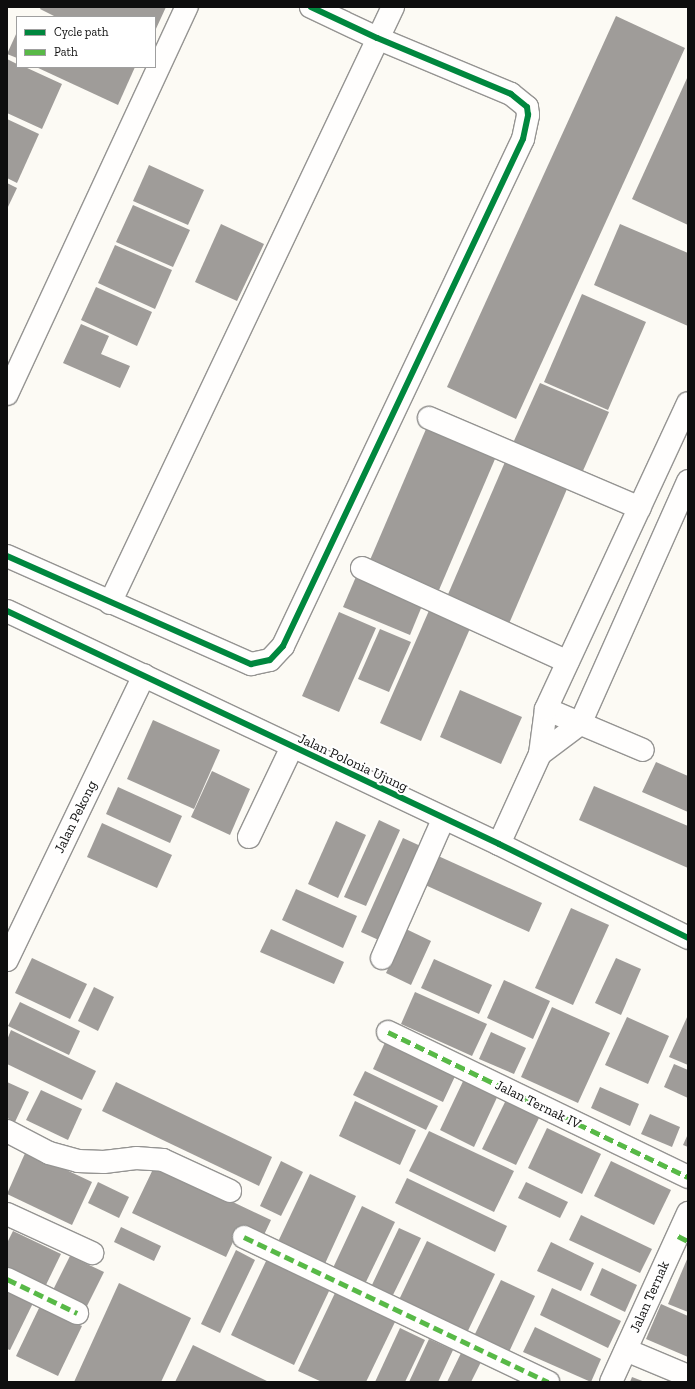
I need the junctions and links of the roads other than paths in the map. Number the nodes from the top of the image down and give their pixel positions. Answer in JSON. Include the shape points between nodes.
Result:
{"nodes":[{"id":1,"x":186,"y":7,"type":"edge"},
{"id":2,"x":311,"y":7,"type":"edge"},
{"id":3,"x":393,"y":7,"type":"edge"},
{"id":4,"x":378,"y":38,"type":"junction"},
{"id":5,"x":7,"y":394,"type":"edge"},
{"id":6,"x":688,"y":402,"type":"edge"},
{"id":7,"x":429,"y":418,"type":"dead end"},
{"id":8,"x":688,"y":481,"type":"edge"},
{"id":9,"x":640,"y":508,"type":"junction"},
{"id":10,"x":7,"y":556,"type":"edge"},
{"id":11,"x":362,"y":568,"type":"dead end"},
{"id":12,"x":110,"y":603,"type":"junction"},
{"id":13,"x":7,"y":611,"type":"edge"},
{"id":14,"x":568,"y":662,"type":"junction"},
{"id":15,"x":144,"y":675,"type":"junction"},
{"id":16,"x":546,"y":709,"type":"junction"},
{"id":17,"x":580,"y":724,"type":"junction"},
{"id":18,"x":292,"y":748,"type":"junction"},
{"id":19,"x":643,"y":750,"type":"dead end"},
{"id":20,"x":540,"y":754,"type":"junction"},
{"id":21,"x":443,"y":820,"type":"junction"},
{"id":22,"x":249,"y":837,"type":"dead end"},
{"id":23,"x":499,"y":844,"type":"junction"},
{"id":24,"x":688,"y":938,"type":"edge"},
{"id":25,"x":382,"y":958,"type":"dead end"},
{"id":26,"x":7,"y":960,"type":"edge"},
{"id":27,"x":388,"y":1032,"type":"dead end"},
{"id":28,"x":7,"y":1131,"type":"edge"},
{"id":29,"x":688,"y":1177,"type":"edge"},
{"id":30,"x":230,"y":1191,"type":"dead end"},
{"id":31,"x":688,"y":1212,"type":"edge"},
{"id":32,"x":7,"y":1214,"type":"edge"},
{"id":33,"x":244,"y":1237,"type":"dead end"},
{"id":34,"x":683,"y":1238,"type":"edge"},
{"id":35,"x":92,"y":1253,"type":"dead end"},
{"id":36,"x":7,"y":1279,"type":"edge"},
{"id":37,"x":77,"y":1313,"type":"dead end"},
{"id":38,"x":626,"y":1350,"type":"junction"},
{"id":39,"x":688,"y":1376,"type":"edge"},
{"id":40,"x":548,"y":1382,"type":"edge"},
{"id":41,"x":611,"y":1382,"type":"edge"}],
"edges":[{"from":1,"to":5,"type":"street"},
{"from":2,"to":4,"type":"street"},
{"from":3,"to":4,"type":"street"},
{"from":4,"to":12,"type":"street"},
{"from":4,"to":12,"type":"street","via":[[511,94],[527,107],[528,125],[523,139],[277,654],[265,662],[251,664]]},
{"from":6,"to":9,"type":"street"},
{"from":7,"to":9,"type":"street"},
{"from":8,"to":17,"type":"street"},
{"from":9,"to":14,"type":"street"},
{"from":10,"to":12,"type":"street"},
{"from":11,"to":14,"type":"street"},
{"from":13,"to":15,"type":"street","name":"Jalan Polonia Ujung"},
{"from":14,"to":16,"type":"street"},
{"from":15,"to":18,"type":"street","name":"Jalan Polonia Ujung"},
{"from":15,"to":26,"type":"street","name":"Jalan Pekong"},
{"from":16,"to":17,"type":"street"},
{"from":16,"to":20,"type":"street"},
{"from":17,"to":19,"type":"street"},
{"from":17,"to":20,"type":"street"},
{"from":18,"to":21,"type":"street","name":"Jalan Polonia Ujung"},
{"from":18,"to":22,"type":"street"},
{"from":20,"to":23,"type":"street"},
{"from":21,"to":23,"type":"street","name":"Jalan Polonia Ujung"},
{"from":21,"to":25,"type":"street"},
{"from":23,"to":24,"type":"street","name":"Jalan Polonia Ujung"},
{"from":27,"to":29,"type":"street","name":"Jalan Ternak IV"},
{"from":28,"to":30,"type":"street","via":[[49,1153],[73,1160],[104,1162],[150,1157],[163,1160]]},
{"from":31,"to":34,"type":"street","name":"Jalan Ternak"},
{"from":32,"to":35,"type":"street"},
{"from":33,"to":40,"type":"street"},
{"from":34,"to":38,"type":"street","name":"Jalan Ternak"},
{"from":36,"to":37,"type":"street"},
{"from":38,"to":39,"type":"street"},
{"from":38,"to":41,"type":"street","name":"Jalan Ternak"}]}
